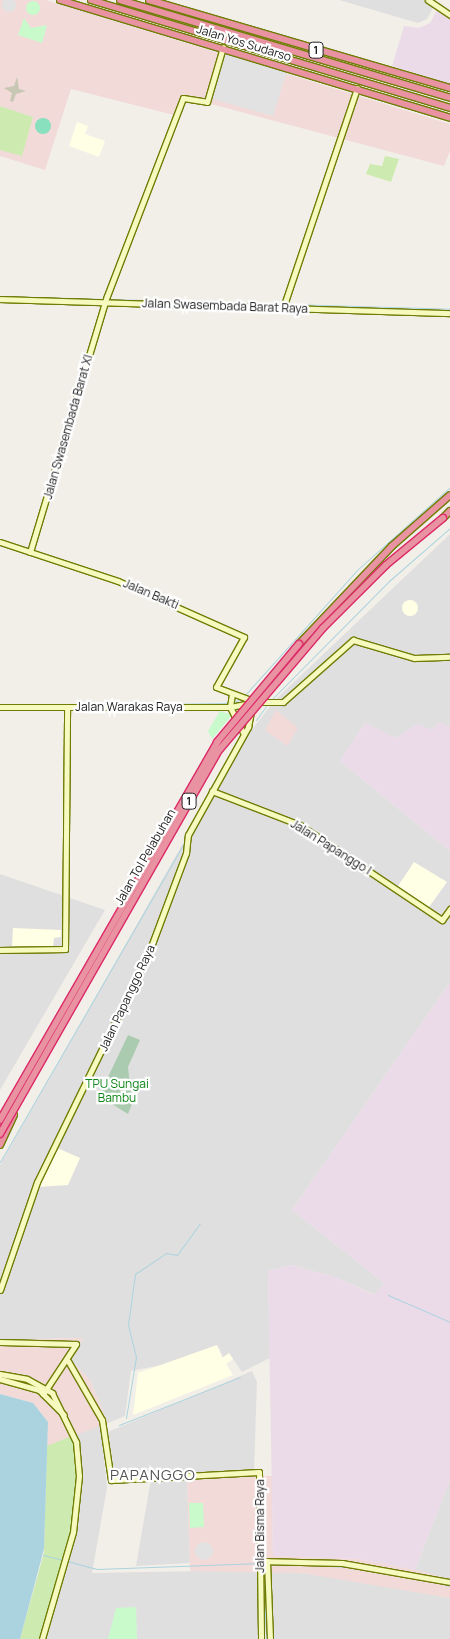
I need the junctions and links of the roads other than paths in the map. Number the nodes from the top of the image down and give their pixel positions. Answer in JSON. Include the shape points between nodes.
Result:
{"nodes":[{"id":1,"x":60,"y":0,"type":"edge"},
{"id":2,"x":91,"y":0,"type":"edge"},
{"id":3,"x":120,"y":0,"type":"edge"},
{"id":4,"x":149,"y":0,"type":"edge"},
{"id":5,"x":428,"y":0,"type":"edge"},
{"id":6,"x":80,"y":6,"type":"junction"},
{"id":7,"x":450,"y":14,"type":"edge"},
{"id":8,"x":236,"y":43,"type":"junction"},
{"id":9,"x":223,"y":47,"type":"junction"},
{"id":10,"x":357,"y":88,"type":"junction"},
{"id":11,"x":450,"y":88,"type":"edge"},
{"id":12,"x":450,"y":96,"type":"edge"},
{"id":13,"x":416,"y":100,"type":"junction"},
{"id":14,"x":450,"y":108,"type":"edge"},
{"id":15,"x":450,"y":113,"type":"edge"},
{"id":16,"x":450,"y":118,"type":"edge"},
{"id":17,"x":0,"y":299,"type":"edge"},
{"id":18,"x":106,"y":300,"type":"junction"},
{"id":19,"x":283,"y":305,"type":"junction"},
{"id":20,"x":450,"y":313,"type":"edge"},
{"id":21,"x":450,"y":497,"type":"edge"},
{"id":22,"x":450,"y":513,"type":"edge"},
{"id":23,"x":0,"y":542,"type":"edge"},
{"id":24,"x":30,"y":552,"type":"junction"},
{"id":25,"x":450,"y":657,"type":"edge"},
{"id":26,"x":233,"y":703,"type":"junction"},
{"id":27,"x":254,"y":704,"type":"junction"},
{"id":28,"x":0,"y":707,"type":"edge"},
{"id":29,"x":66,"y":707,"type":"junction"},
{"id":30,"x":244,"y":734,"type":"junction"},
{"id":31,"x":212,"y":791,"type":"junction"},
{"id":32,"x":450,"y":909,"type":"edge"},
{"id":33,"x":0,"y":950,"type":"edge"},
{"id":34,"x":29,"y":1082,"type":"junction"},
{"id":35,"x":0,"y":1120,"type":"edge"},
{"id":36,"x":0,"y":1134,"type":"edge"},
{"id":37,"x":0,"y":1145,"type":"edge"},
{"id":38,"x":0,"y":1290,"type":"edge"},
{"id":39,"x":0,"y":1342,"type":"edge"},
{"id":40,"x":68,"y":1361,"type":"junction"},
{"id":41,"x":0,"y":1374,"type":"edge"},
{"id":42,"x":0,"y":1379,"type":"edge"},
{"id":43,"x":45,"y":1392,"type":"junction"},
{"id":44,"x":267,"y":1561,"type":"junction"},
{"id":45,"x":259,"y":1564,"type":"junction"},
{"id":46,"x":450,"y":1582,"type":"edge"},
{"id":47,"x":42,"y":1639,"type":"edge"},
{"id":48,"x":261,"y":1639,"type":"edge"},
{"id":49,"x":270,"y":1639,"type":"edge"}],
"edges":[{"from":1,"to":6,"type":"highway","name":"Jalan Yos Sudarso","number":"1"},
{"from":2,"to":8,"type":"highway","number":"1"},
{"from":3,"to":12,"type":"highway","number":"1"},
{"from":4,"to":11,"type":"highway","name":"Jalan Yos Sudarso","number":"1"},
{"from":5,"to":7,"type":"street"},
{"from":6,"to":8,"type":"highway"},
{"from":6,"to":9,"type":"highway","name":"Jalan Yos Sudarso","number":"1"},
{"from":8,"to":13,"type":"highway","number":"1"},
{"from":9,"to":10,"type":"highway","name":"Jalan Yos Sudarso","number":"1"},
{"from":9,"to":18,"type":"street","name":"Jalan Swasembada Barat XI","via":[[206,102],[186,96]]},
{"from":10,"to":16,"type":"highway","name":"Jalan Yos Sudarso","number":"1"},
{"from":10,"to":19,"type":"street"},
{"from":13,"to":14,"type":"highway"},
{"from":13,"to":15,"type":"highway"},
{"from":17,"to":18,"type":"street","name":"Jalan Swasembada Barat Raya"},
{"from":18,"to":19,"type":"street","name":"Jalan Swasembada Barat Raya"},
{"from":18,"to":24,"type":"street","name":"Jalan Swasembada Barat XI"},
{"from":19,"to":20,"type":"street","name":"Jalan Swasembada Barat Raya"},
{"from":21,"to":35,"type":"highway","name":"Jalan Tol Pelabuhan","number":"1","bridge":true,"via":[[348,592],[221,736]]},
{"from":22,"to":34,"type":"highway","name":"Jalan Tol Pelabuhan","number":"1","bridge":true,"via":[[386,565],[323,628],[226,741]]},
{"from":23,"to":24,"type":"street","name":"Jalan Bakti"},
{"from":24,"to":26,"type":"street","name":"Jalan Bakti","via":[[139,589],[244,637],[216,687]]},
{"from":25,"to":27,"type":"street","name":"Jalan Warakas Raya","via":[[414,658],[353,640],[284,702]]},
{"from":26,"to":27,"type":"street","name":"Jalan Warakas Raya"},
{"from":26,"to":27,"type":"street","via":[[243,698]]},
{"from":26,"to":29,"type":"street","name":"Jalan Warakas Raya"},
{"from":26,"to":30,"type":"street"},
{"from":27,"to":30,"type":"street","name":"Jalan Papanggo Raya"},
{"from":28,"to":29,"type":"street","name":"Jalan Warakas Raya"},
{"from":29,"to":33,"type":"street","via":[[66,949]]},
{"from":30,"to":31,"type":"street","name":"Jalan Papanggo Raya"},
{"from":31,"to":32,"type":"street","name":"Jalan Papanggo I","via":[[300,826],[442,920]]},
{"from":31,"to":38,"type":"street","name":"Jalan Papanggo Raya","via":[[187,838],[149,952],[37,1182]]},
{"from":34,"to":36,"type":"highway","name":"Jalan Tol Pelabuhan","number":"1","bridge":true},
{"from":34,"to":37,"type":"highway","bridge":true},
{"from":39,"to":40,"type":"street","via":[[76,1344]]},
{"from":40,"to":43,"type":"street"},
{"from":40,"to":45,"type":"street","name":"Jalan Bisma Raya","via":[[102,1420],[111,1480],[259,1472]]},
{"from":41,"to":43,"type":"street","via":[[27,1379]]},
{"from":42,"to":43,"type":"street"},
{"from":43,"to":47,"type":"street","via":[[68,1418],[74,1434],[78,1490],[67,1560]]},
{"from":44,"to":45,"type":"street"},
{"from":44,"to":46,"type":"street","via":[[342,1563]]},
{"from":44,"to":49,"type":"street","name":"Jalan Bisma Raya"},
{"from":45,"to":48,"type":"street","name":"Jalan Bisma Raya"}]}
